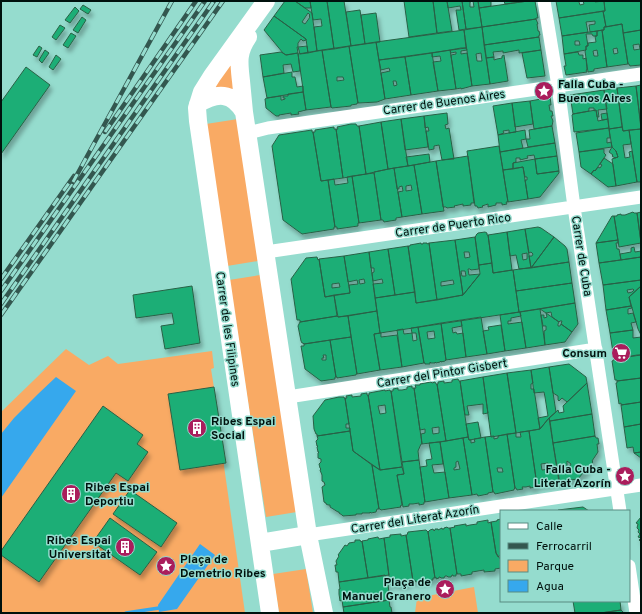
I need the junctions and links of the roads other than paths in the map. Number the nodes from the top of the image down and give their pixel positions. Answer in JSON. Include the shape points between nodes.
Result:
{"nodes":[{"id":1,"x":266,"y":1,"type":"edge"},
{"id":2,"x":274,"y":1,"type":"edge"},
{"id":3,"x":544,"y":1,"type":"edge"},
{"id":4,"x":641,"y":74,"type":"edge"},
{"id":5,"x":558,"y":86,"type":"junction"},
{"id":6,"x":198,"y":110,"type":"junction"},
{"id":7,"x":244,"y":112,"type":"junction"},
{"id":8,"x":248,"y":133,"type":"junction"},
{"id":9,"x":641,"y":197,"type":"edge"},
{"id":10,"x":574,"y":207,"type":"junction"},
{"id":11,"x":266,"y":252,"type":"junction"},
{"id":12,"x":596,"y":349,"type":"junction"},
{"id":13,"x":288,"y":398,"type":"junction"},
{"id":14,"x":641,"y":485,"type":"edge"},
{"id":15,"x":617,"y":488,"type":"junction"},
{"id":16,"x":620,"y":510,"type":"edge"},
{"id":17,"x":308,"y":535,"type":"junction"},
{"id":18,"x":260,"y":543,"type":"junction"},
{"id":19,"x":630,"y":573,"type":"edge"},
{"id":20,"x":270,"y":613,"type":"edge"},
{"id":21,"x":324,"y":613,"type":"edge"},
{"id":22,"x":636,"y":613,"type":"edge"}],
"edges":[{"from":1,"to":6,"type":"main road","via":[[202,92]]},
{"from":2,"to":7,"type":"main road","via":[[241,50],[239,61]]},
{"from":3,"to":5,"type":"street","name":"Carrer de Cuba"},
{"from":4,"to":5,"type":"street","name":"Carrer de Buenos Aires"},
{"from":5,"to":8,"type":"street","name":"Carrer de Buenos Aires"},
{"from":5,"to":10,"type":"street","name":"Carrer de Cuba"},
{"from":6,"to":7,"type":"main road","via":[[213,96],[220,95],[238,103]]},
{"from":6,"to":18,"type":"main road","name":"Carrer de les Filipines"},
{"from":7,"to":8,"type":"main road"},
{"from":8,"to":11,"type":"main road"},
{"from":9,"to":10,"type":"street","name":"Carrer de Puerto Rico"},
{"from":10,"to":11,"type":"street","name":"Carrer de Puerto Rico"},
{"from":10,"to":12,"type":"street","name":"Carrer de Cuba"},
{"from":11,"to":13,"type":"main road"},
{"from":12,"to":13,"type":"street","name":"Carrer del Pintor Gisbert"},
{"from":12,"to":15,"type":"street","name":"Carrer de Cuba"},
{"from":13,"to":17,"type":"main road"},
{"from":14,"to":15,"type":"street","name":"Carrer del Literat Azorín"},
{"from":15,"to":16,"type":"street","name":"Carrer de Cuba"},
{"from":15,"to":17,"type":"street","name":"Carrer del Literat Azorín"},
{"from":17,"to":18,"type":"main road"},
{"from":17,"to":21,"type":"main road"},
{"from":18,"to":20,"type":"main road","name":"Carrer de les Filipines"},
{"from":19,"to":22,"type":"street"}]}
